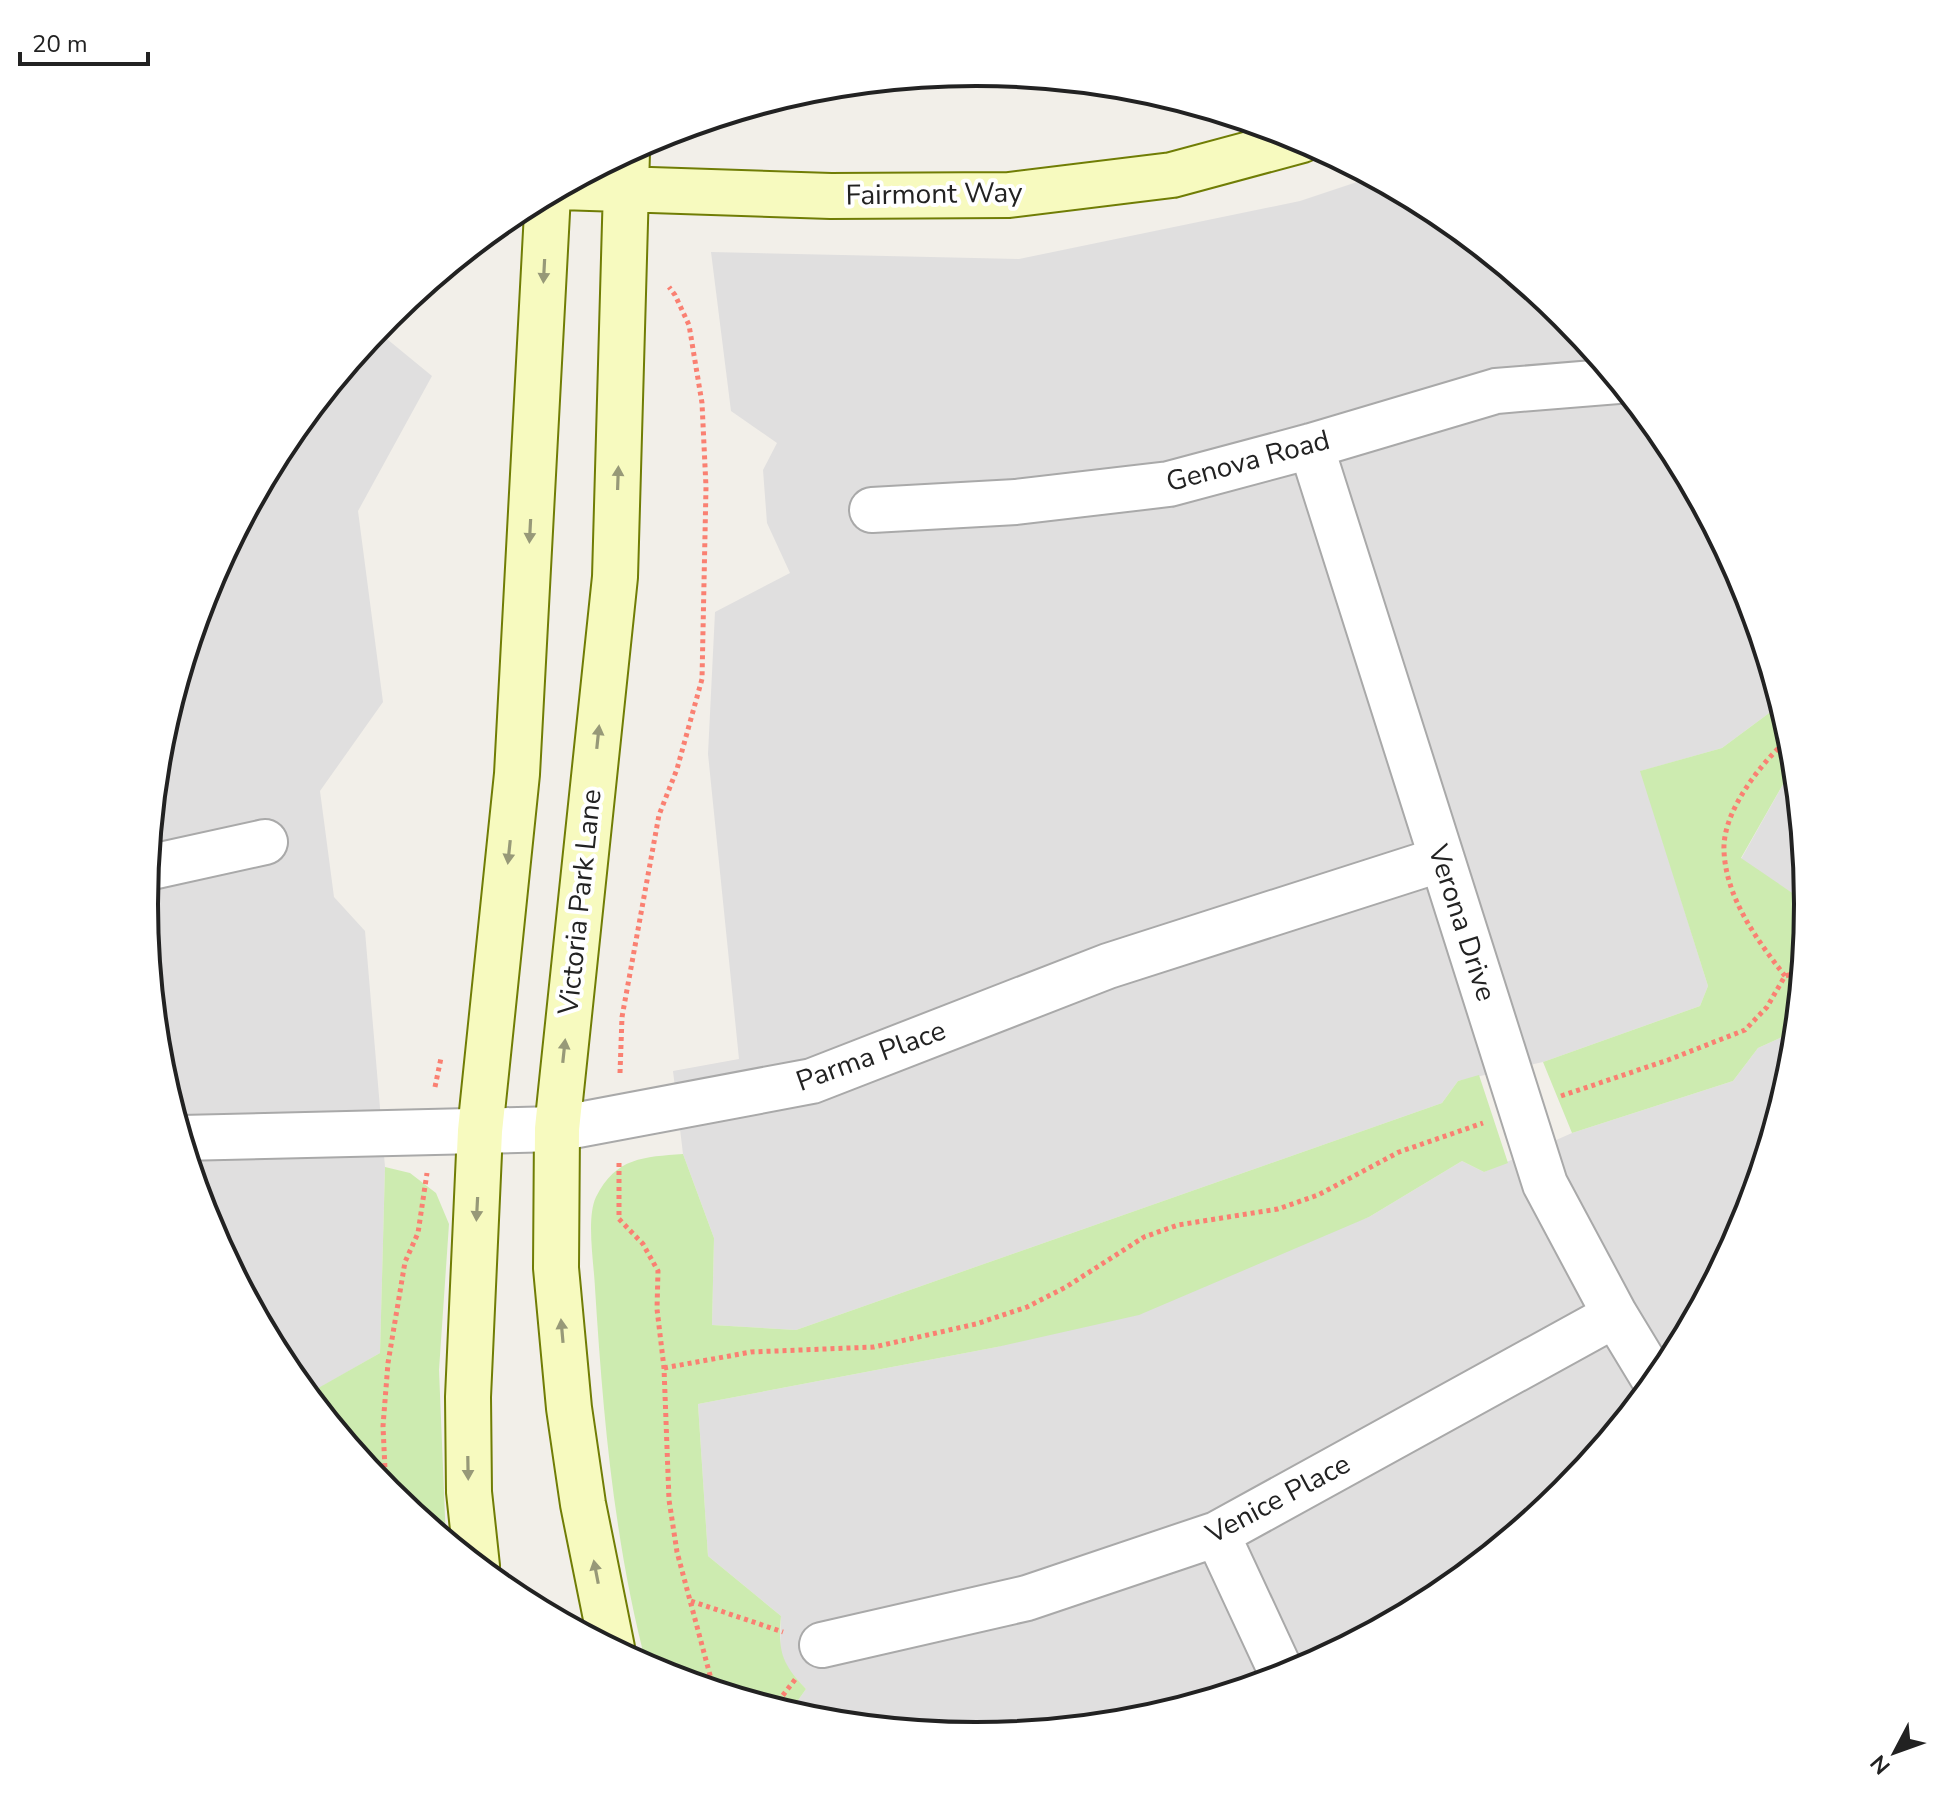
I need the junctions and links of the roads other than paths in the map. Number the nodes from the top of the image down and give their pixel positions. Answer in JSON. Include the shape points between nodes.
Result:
{"nodes":[{"id":1,"x":1282,"y":145,"type":"edge"},
{"id":2,"x":626,"y":170,"type":"edge"},
{"id":3,"x":604,"y":176,"type":"edge"},
{"id":4,"x":547,"y":208,"type":"edge"},
{"id":5,"x":1605,"y":382,"type":"edge"},
{"id":6,"x":1311,"y":446,"type":"junction"},
{"id":7,"x":872,"y":510,"type":"dead end"},
{"id":8,"x":265,"y":842,"type":"dead end"},
{"id":9,"x":1442,"y":859,"type":"junction"},
{"id":10,"x":159,"y":865,"type":"edge"},
{"id":11,"x":557,"y":1129,"type":"junction"},
{"id":12,"x":480,"y":1131,"type":"junction"},
{"id":13,"x":192,"y":1138,"type":"edge"},
{"id":14,"x":1615,"y":1315,"type":"junction"},
{"id":15,"x":1648,"y":1369,"type":"edge"},
{"id":16,"x":1217,"y":1534,"type":"junction"},
{"id":17,"x":475,"y":1551,"type":"edge"},
{"id":18,"x":609,"y":1636,"type":"edge"},
{"id":19,"x":822,"y":1645,"type":"road end"},
{"id":20,"x":1278,"y":1664,"type":"edge"}],
"edges":[{"from":1,"to":2,"type":"street","name":"Fairmont Way","via":[[1172,175],[1009,195],[831,196]]},
{"from":2,"to":3,"type":"street","name":"Fairmont Way"},
{"from":11,"to":2,"type":"street","name":"Victoria Park Lane","one_way":true,"via":[[615,577]]},
{"from":4,"to":12,"type":"street","one_way":true,"via":[[517,774]]},
{"from":5,"to":6,"type":"street","name":"Genova Road","via":[[1496,391]]},
{"from":6,"to":7,"type":"street","name":"Genova Road","via":[[1169,484],[1016,502]]},
{"from":6,"to":9,"type":"street","name":"Verona Drive"},
{"from":8,"to":10,"type":"street"},
{"from":9,"to":11,"type":"street","name":"Parma Place","via":[[1108,966],[812,1081]]},
{"from":9,"to":14,"type":"street","name":"Verona Drive","via":[[1545,1184]]},
{"from":11,"to":12,"type":"street","name":"Parma Place"},
{"from":18,"to":11,"type":"street","name":"Victoria Park Lane","one_way":true,"via":[[569,1408],[556,1268]]},
{"from":12,"to":13,"type":"street","name":"Parma Place"},
{"from":12,"to":17,"type":"street","one_way":true,"via":[[468,1397]]},
{"from":14,"to":15,"type":"street","name":"Verona Drive"},
{"from":14,"to":16,"type":"street","name":"Venice Place"},
{"from":16,"to":19,"type":"street","name":"Venice Place","via":[[1027,1598]]},
{"from":16,"to":20,"type":"street"}]}
